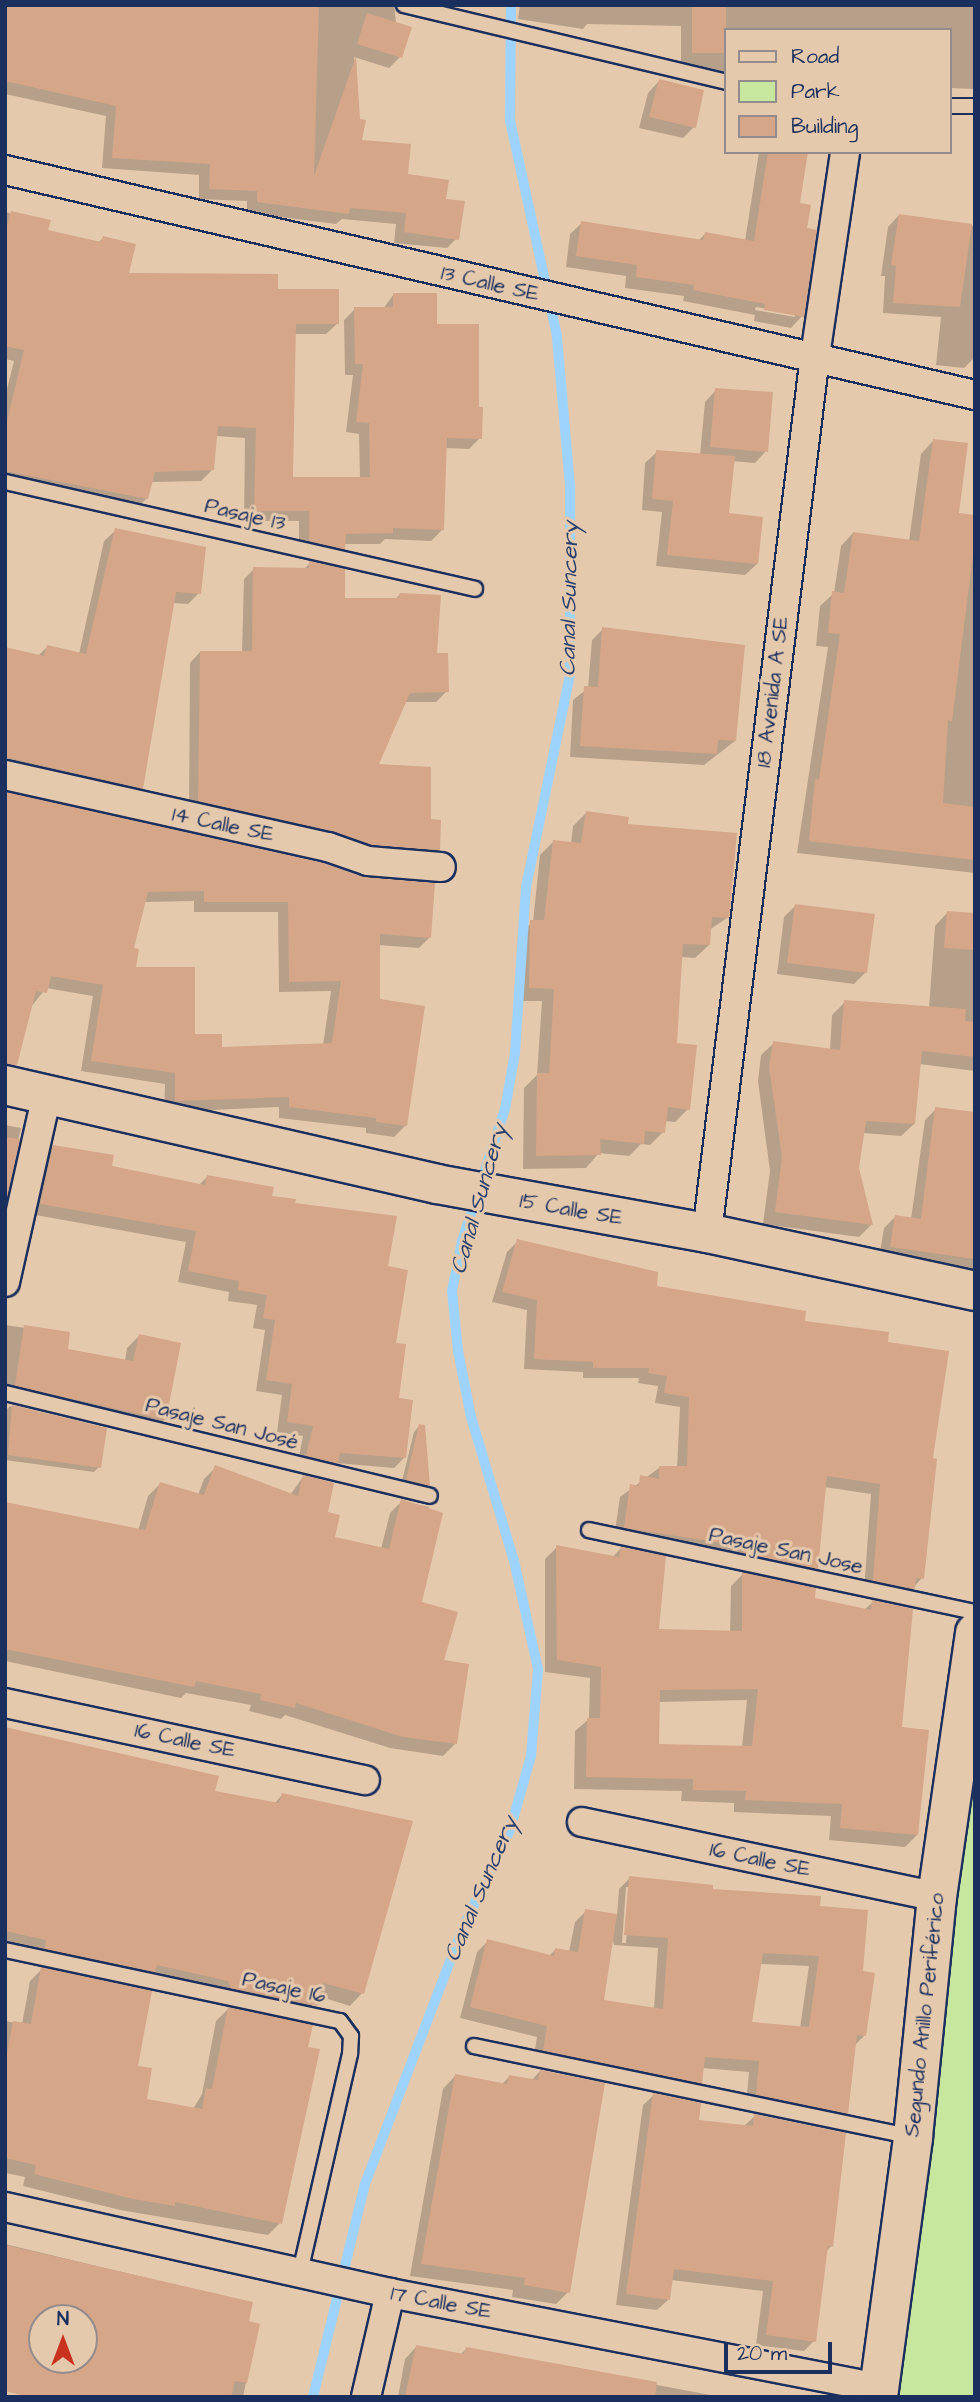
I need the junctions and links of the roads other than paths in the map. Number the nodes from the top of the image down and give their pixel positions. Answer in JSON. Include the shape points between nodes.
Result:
{"nodes":[{"id":1,"x":404,"y":5,"type":"edge"},
{"id":2,"x":724,"y":82,"type":"edge"},
{"id":3,"x":952,"y":106,"type":"edge"},
{"id":4,"x":975,"y":106,"type":"edge"},
{"id":5,"x":845,"y":154,"type":"edge"},
{"id":6,"x":5,"y":170,"type":"edge"},
{"id":7,"x":815,"y":356,"type":"junction"},
{"id":8,"x":975,"y":395,"type":"edge"},
{"id":9,"x":5,"y":482,"type":"edge"},
{"id":10,"x":475,"y":589,"type":"dead end"},
{"id":11,"x":5,"y":775,"type":"edge"},
{"id":12,"x":441,"y":867,"type":"dead end"},
{"id":13,"x":5,"y":1085,"type":"edge"},
{"id":14,"x":47,"y":1094,"type":"junction"},
{"id":15,"x":707,"y":1233,"type":"junction"},
{"id":16,"x":5,"y":1282,"type":"edge"},
{"id":17,"x":975,"y":1291,"type":"edge"},
{"id":18,"x":5,"y":1393,"type":"edge"},
{"id":19,"x":430,"y":1496,"type":"dead end"},
{"id":20,"x":589,"y":1531,"type":"dead end"},
{"id":21,"x":975,"y":1612,"type":"edge"},
{"id":22,"x":975,"y":1633,"type":"edge"},
{"id":23,"x":5,"y":1703,"type":"edge"},
{"id":24,"x":365,"y":1780,"type":"dead end"},
{"id":25,"x":582,"y":1822,"type":"dead end"},
{"id":26,"x":937,"y":1897,"type":"junction"},
{"id":27,"x":5,"y":1950,"type":"edge"},
{"id":28,"x":474,"y":2046,"type":"dead end"},
{"id":29,"x":913,"y":2137,"type":"junction"},
{"id":30,"x":5,"y":2207,"type":"edge"},
{"id":31,"x":307,"y":2274,"type":"junction"},
{"id":32,"x":380,"y":2291,"type":"junction"},
{"id":33,"x":879,"y":2393,"type":"edge"},
{"id":34,"x":366,"y":2397,"type":"edge"}],
"edges":[{"from":1,"to":2,"type":"lane"},
{"from":3,"to":4,"type":"lane"},
{"from":5,"to":7,"type":"street","name":"18 Avenida A SE"},
{"from":6,"to":7,"type":"street","name":"13 Calle SE"},
{"from":7,"to":8,"type":"street","name":"13 Calle SE"},
{"from":7,"to":15,"type":"street","name":"18 Avenida A SE"},
{"from":9,"to":10,"type":"lane","name":"Pasaje 13"},
{"from":11,"to":12,"type":"street","name":"14 Calle SE","via":[[328,847],[368,861]]},
{"from":13,"to":14,"type":"street","name":"15 Calle SE"},
{"from":14,"to":15,"type":"street","name":"15 Calle SE","via":[[437,1184]]},
{"from":14,"to":16,"type":"street"},
{"from":15,"to":17,"type":"street","name":"15 Calle SE"},
{"from":18,"to":19,"type":"lane","name":"Pasaje San José"},
{"from":20,"to":21,"type":"lane","name":"Pasaje San Jose"},
{"from":22,"to":26,"type":"street","name":"Segundo Anillo Periférico"},
{"from":23,"to":24,"type":"street","name":"16 Calle SE"},
{"from":25,"to":26,"type":"street","name":"16 Calle SE"},
{"from":26,"to":29,"type":"street","name":"Segundo Anillo Periférico"},
{"from":27,"to":31,"type":"lane","name":"Pasaje 16","via":[[340,2021],[351,2036],[350,2054]]},
{"from":28,"to":29,"type":"lane"},
{"from":29,"to":33,"type":"street","name":"Segundo Anillo Periférico"},
{"from":30,"to":31,"type":"street","name":"17 Calle SE"},
{"from":31,"to":32,"type":"street","name":"17 Calle SE"},
{"from":32,"to":33,"type":"street","name":"17 Calle SE"},
{"from":32,"to":34,"type":"street"}]}
